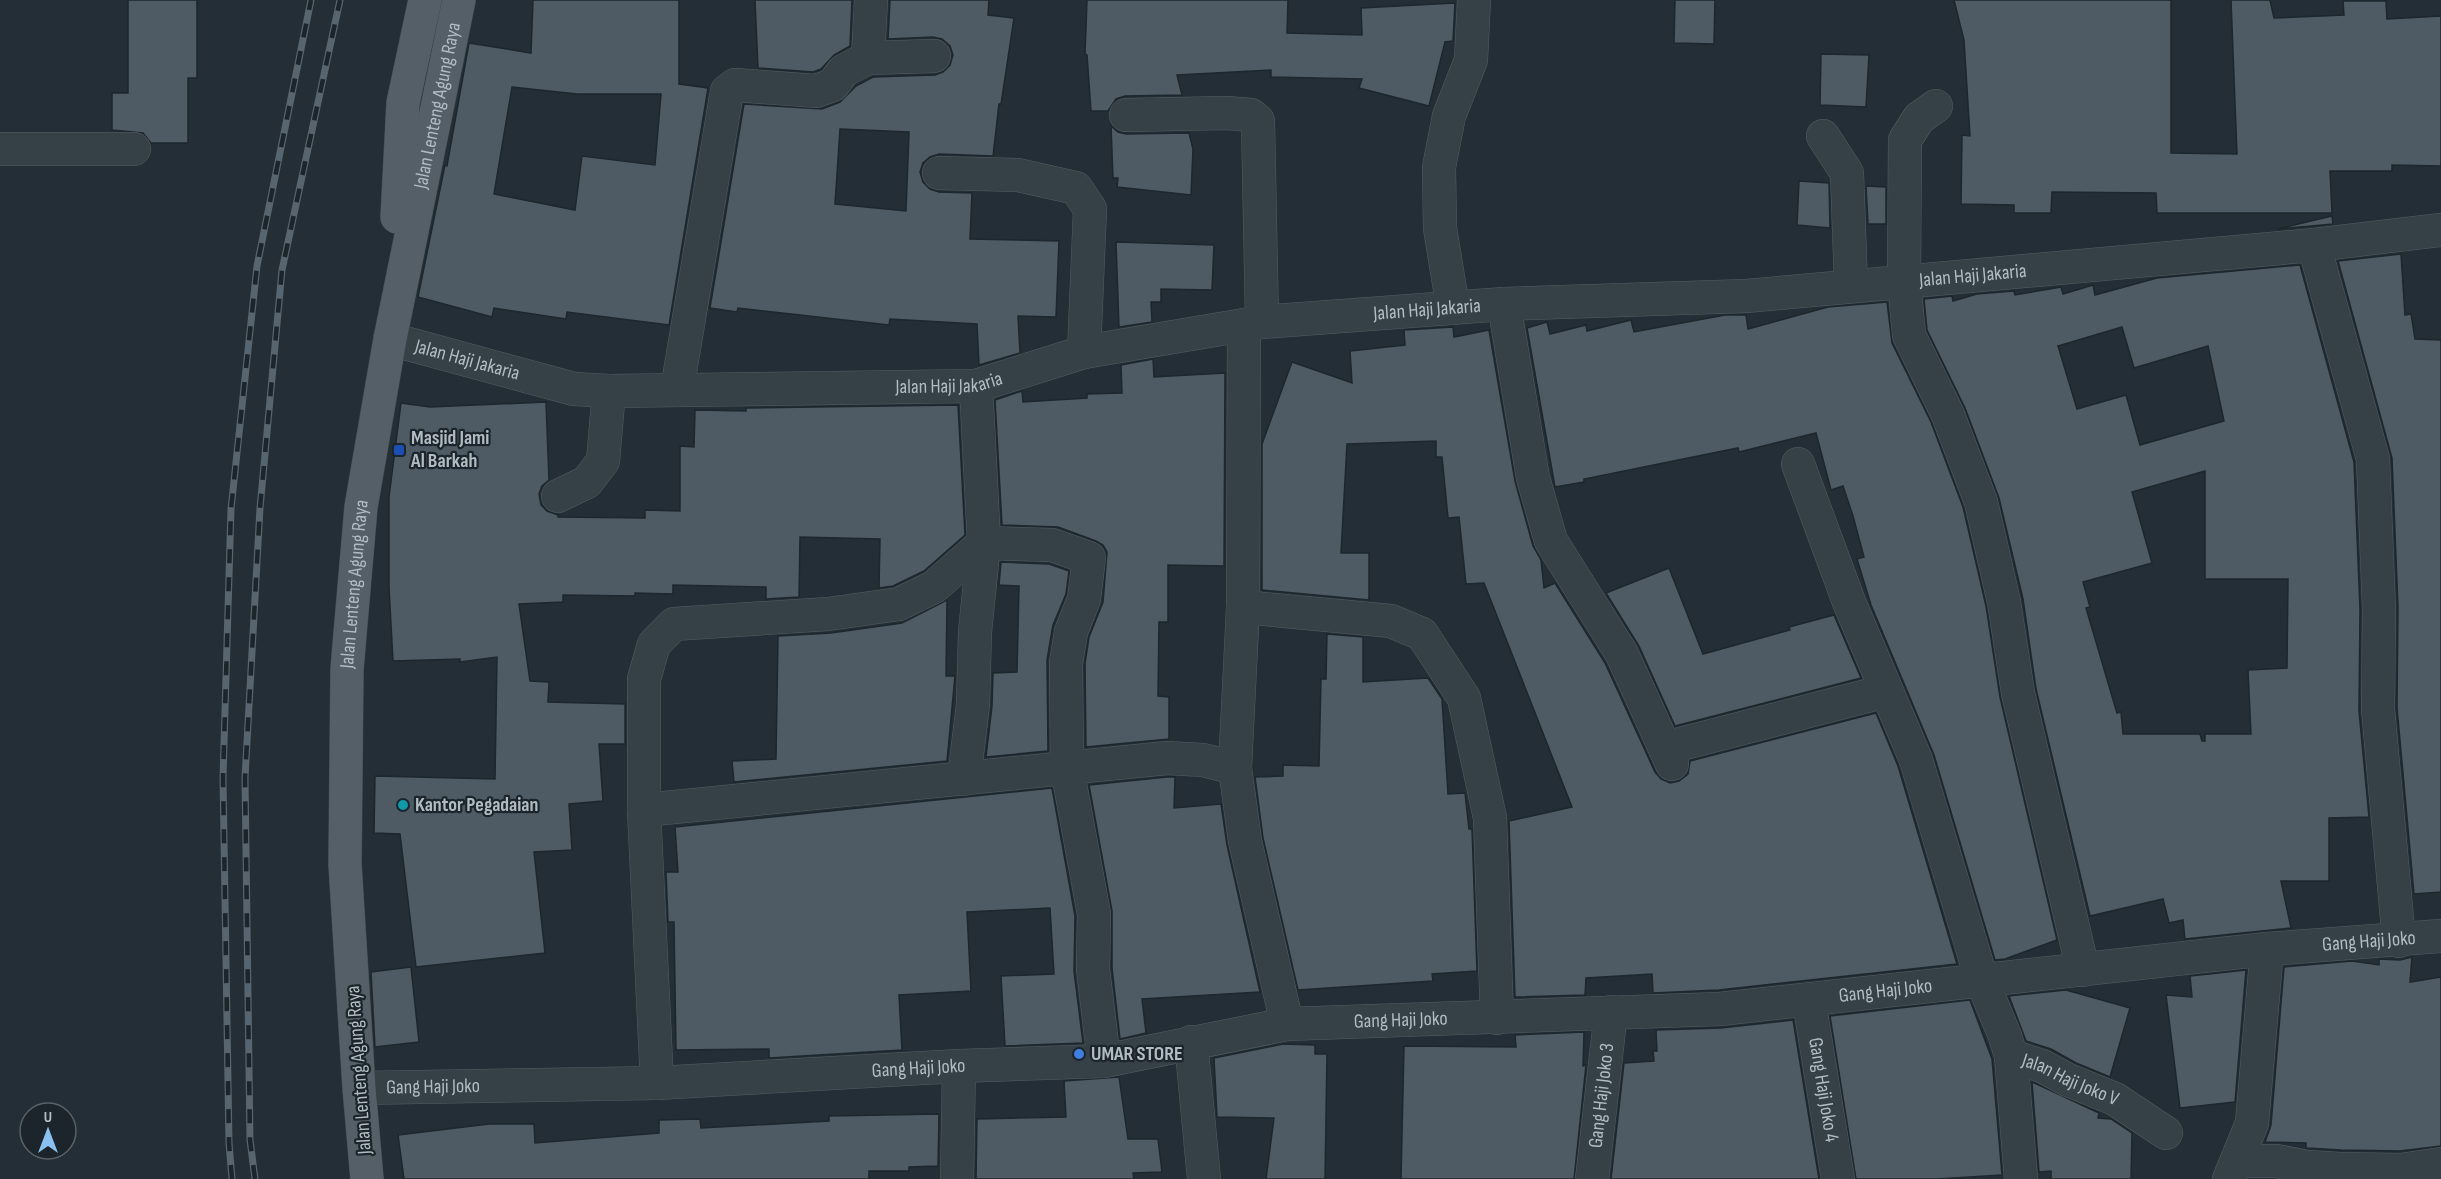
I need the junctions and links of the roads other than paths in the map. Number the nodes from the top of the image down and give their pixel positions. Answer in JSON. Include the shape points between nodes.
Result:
{"nodes":[{"id":1,"x":425,"y":0,"type":"edge"},
{"id":2,"x":459,"y":0,"type":"edge"},
{"id":3,"x":871,"y":0,"type":"edge"},
{"id":4,"x":1474,"y":0,"type":"edge"},
{"id":5,"x":934,"y":56,"type":"dead end"},
{"id":6,"x":868,"y":58,"type":"junction"},
{"id":7,"x":1936,"y":106,"type":"dead end"},
{"id":8,"x":1126,"y":115,"type":"dead end"},
{"id":9,"x":1823,"y":136,"type":"dead end"},
{"id":10,"x":0,"y":149,"type":"edge"},
{"id":11,"x":134,"y":149,"type":"dead end"},
{"id":12,"x":939,"y":173,"type":"dead end"},
{"id":13,"x":2441,"y":230,"type":"edge"},
{"id":14,"x":2313,"y":245,"type":"junction"},
{"id":15,"x":1904,"y":281,"type":"junction"},
{"id":16,"x":1851,"y":286,"type":"junction"},
{"id":17,"x":1504,"y":304,"type":"junction"},
{"id":18,"x":1453,"y":308,"type":"junction"},
{"id":19,"x":1253,"y":324,"type":"junction"},
{"id":20,"x":390,"y":339,"type":"junction"},
{"id":21,"x":1084,"y":352,"type":"junction"},
{"id":22,"x":976,"y":386,"type":"junction"},
{"id":23,"x":676,"y":390,"type":"junction"},
{"id":24,"x":609,"y":391,"type":"junction"},
{"id":25,"x":1798,"y":464,"type":"dead end"},
{"id":26,"x":558,"y":496,"type":"dead end"},
{"id":27,"x":984,"y":543,"type":"junction"},
{"id":28,"x":1243,"y":607,"type":"junction"},
{"id":29,"x":1886,"y":691,"type":"junction"},
{"id":30,"x":1067,"y":768,"type":"junction"},
{"id":31,"x":1235,"y":768,"type":"junction"},
{"id":32,"x":964,"y":779,"type":"junction"},
{"id":33,"x":644,"y":810,"type":"junction"},
{"id":34,"x":2441,"y":936,"type":"edge"},
{"id":35,"x":2399,"y":941,"type":"junction"},
{"id":36,"x":2267,"y":949,"type":"junction"},
{"id":37,"x":2083,"y":970,"type":"junction"},
{"id":38,"x":1982,"y":981,"type":"junction"},
{"id":39,"x":1809,"y":1001,"type":"junction"},
{"id":40,"x":1611,"y":1012,"type":"junction"},
{"id":41,"x":1497,"y":1018,"type":"junction"},
{"id":42,"x":1287,"y":1024,"type":"junction"},
{"id":43,"x":1191,"y":1042,"type":"junction"},
{"id":44,"x":2011,"y":1056,"type":"junction"},
{"id":45,"x":1104,"y":1061,"type":"junction"},
{"id":46,"x":959,"y":1066,"type":"junction"},
{"id":47,"x":657,"y":1083,"type":"junction"},
{"id":48,"x":359,"y":1088,"type":"junction"},
{"id":49,"x":2166,"y":1133,"type":"dead end"},
{"id":50,"x":2441,"y":1164,"type":"edge"},
{"id":51,"x":2233,"y":1170,"type":"edge"},
{"id":52,"x":367,"y":1179,"type":"edge"},
{"id":53,"x":957,"y":1179,"type":"edge"},
{"id":54,"x":1204,"y":1179,"type":"edge"},
{"id":55,"x":1592,"y":1179,"type":"edge"},
{"id":56,"x":1838,"y":1179,"type":"edge"},
{"id":57,"x":2021,"y":1179,"type":"edge"}],
"edges":[{"from":1,"to":20,"type":"main road","via":[[403,103]]},
{"from":2,"to":20,"type":"main road","name":"Jalan Lenteng Agung Raya"},
{"from":3,"to":6,"type":"street"},
{"from":4,"to":18,"type":"street","via":[[1471,60],[1449,116],[1439,167],[1440,228]]},
{"from":5,"to":6,"type":"street"},
{"from":6,"to":23,"type":"street","via":[[843,71],[833,86],[816,91],[735,86],[727,91]]},
{"from":7,"to":15,"type":"street","via":[[1919,118],[1905,140]]},
{"from":8,"to":19,"type":"street","via":[[1241,113],[1258,121]]},
{"from":9,"to":16,"type":"street","via":[[1847,173]]},
{"from":10,"to":11,"type":"street"},
{"from":12,"to":21,"type":"street","via":[[1018,175],[1076,188],[1083,196],[1090,209]]},
{"from":13,"to":14,"type":"street","name":"Jalan Haji Jakaria"},
{"from":14,"to":15,"type":"street","name":"Jalan Haji Jakaria"},
{"from":14,"to":35,"type":"street","via":[[2373,459],[2378,709]]},
{"from":15,"to":16,"type":"street","name":"Jalan Haji Jakaria"},
{"from":15,"to":37,"type":"street","via":[[1909,335],[1948,415],[1981,502],[2004,602],[2018,693]]},
{"from":16,"to":17,"type":"street","name":"Jalan Haji Jakaria","via":[[1746,296]]},
{"from":17,"to":18,"type":"street","name":"Jalan Haji Jakaria"},
{"from":17,"to":29,"type":"street","name":"Jalan Haji Jakaria","via":[[1533,478],[1551,541],[1622,654],[1669,756]]},
{"from":18,"to":19,"type":"street","name":"Jalan Haji Jakaria"},
{"from":19,"to":21,"type":"street","name":"Jalan Haji Jakaria"},
{"from":19,"to":28,"type":"street"},
{"from":20,"to":24,"type":"street","name":"Jalan Haji Jakaria","via":[[574,389]]},
{"from":20,"to":48,"type":"main road","name":"Jalan Lenteng Agung Raya","via":[[361,507],[346,669],[345,864]]},
{"from":21,"to":22,"type":"street","name":"Jalan Haji Jakaria"},
{"from":22,"to":23,"type":"street","name":"Jalan Haji Jakaria"},
{"from":22,"to":27,"type":"street"},
{"from":23,"to":24,"type":"street","name":"Jalan Haji Jakaria"},
{"from":24,"to":26,"type":"street","via":[[603,461],[587,482]]},
{"from":25,"to":29,"type":"street","name":"Jalan Haji Joko V"},
{"from":27,"to":30,"type":"street","via":[[1052,545],[1089,558],[1084,599],[1071,632],[1066,663]]},
{"from":27,"to":32,"type":"street"},
{"from":27,"to":33,"type":"street","via":[[934,587],[899,604],[828,614],[674,624],[654,644],[644,679]]},
{"from":28,"to":31,"type":"street"},
{"from":28,"to":41,"type":"street","via":[[1391,621],[1422,634],[1464,698],[1490,818]]},
{"from":29,"to":38,"type":"street","name":"Jalan Haji Joko V","via":[[1916,760]]},
{"from":30,"to":31,"type":"street","via":[[1167,758],[1203,760]]},
{"from":30,"to":32,"type":"street"},
{"from":30,"to":45,"type":"street","via":[[1094,914],[1093,969]]},
{"from":31,"to":42,"type":"street","via":[[1245,842]]},
{"from":32,"to":33,"type":"street"},
{"from":33,"to":47,"type":"street"},
{"from":34,"to":35,"type":"street","name":"Gang Haji Joko"},
{"from":35,"to":36,"type":"street","name":"Gang Haji Joko"},
{"from":36,"to":37,"type":"street","name":"Gang Haji Joko"},
{"from":36,"to":51,"type":"street","via":[[2252,1123]]},
{"from":37,"to":38,"type":"street","name":"Gang Haji Joko"},
{"from":38,"to":39,"type":"street","name":"Gang Haji Joko"},
{"from":38,"to":44,"type":"street","name":"Jalan Haji Joko V"},
{"from":39,"to":40,"type":"street","name":"Gang Haji Joko","via":[[1720,1009]]},
{"from":39,"to":56,"type":"street","name":"Gang Haji Joko 4"},
{"from":40,"to":41,"type":"street","name":"Gang Haji Joko"},
{"from":40,"to":55,"type":"street","name":"Gang Haji Joko 3"},
{"from":41,"to":42,"type":"street","name":"Gang Haji Joko"},
{"from":42,"to":43,"type":"street","name":"Gang Haji Joko"},
{"from":43,"to":45,"type":"street","name":"Gang Haji Joko"},
{"from":43,"to":54,"type":"street"},
{"from":44,"to":49,"type":"street","name":"Jalan Haji Joko V","via":[[2115,1099]]},
{"from":44,"to":57,"type":"street"},
{"from":45,"to":46,"type":"street","name":"Gang Haji Joko"},
{"from":46,"to":47,"type":"street","name":"Gang Haji Joko"},
{"from":46,"to":53,"type":"street"},
{"from":47,"to":48,"type":"street","name":"Gang Haji Joko"},
{"from":48,"to":52,"type":"main road","name":"Jalan Lenteng Agung Raya"},
{"from":50,"to":51,"type":"street","via":[[2401,1170],[2340,1169],[2276,1161]]}]}
